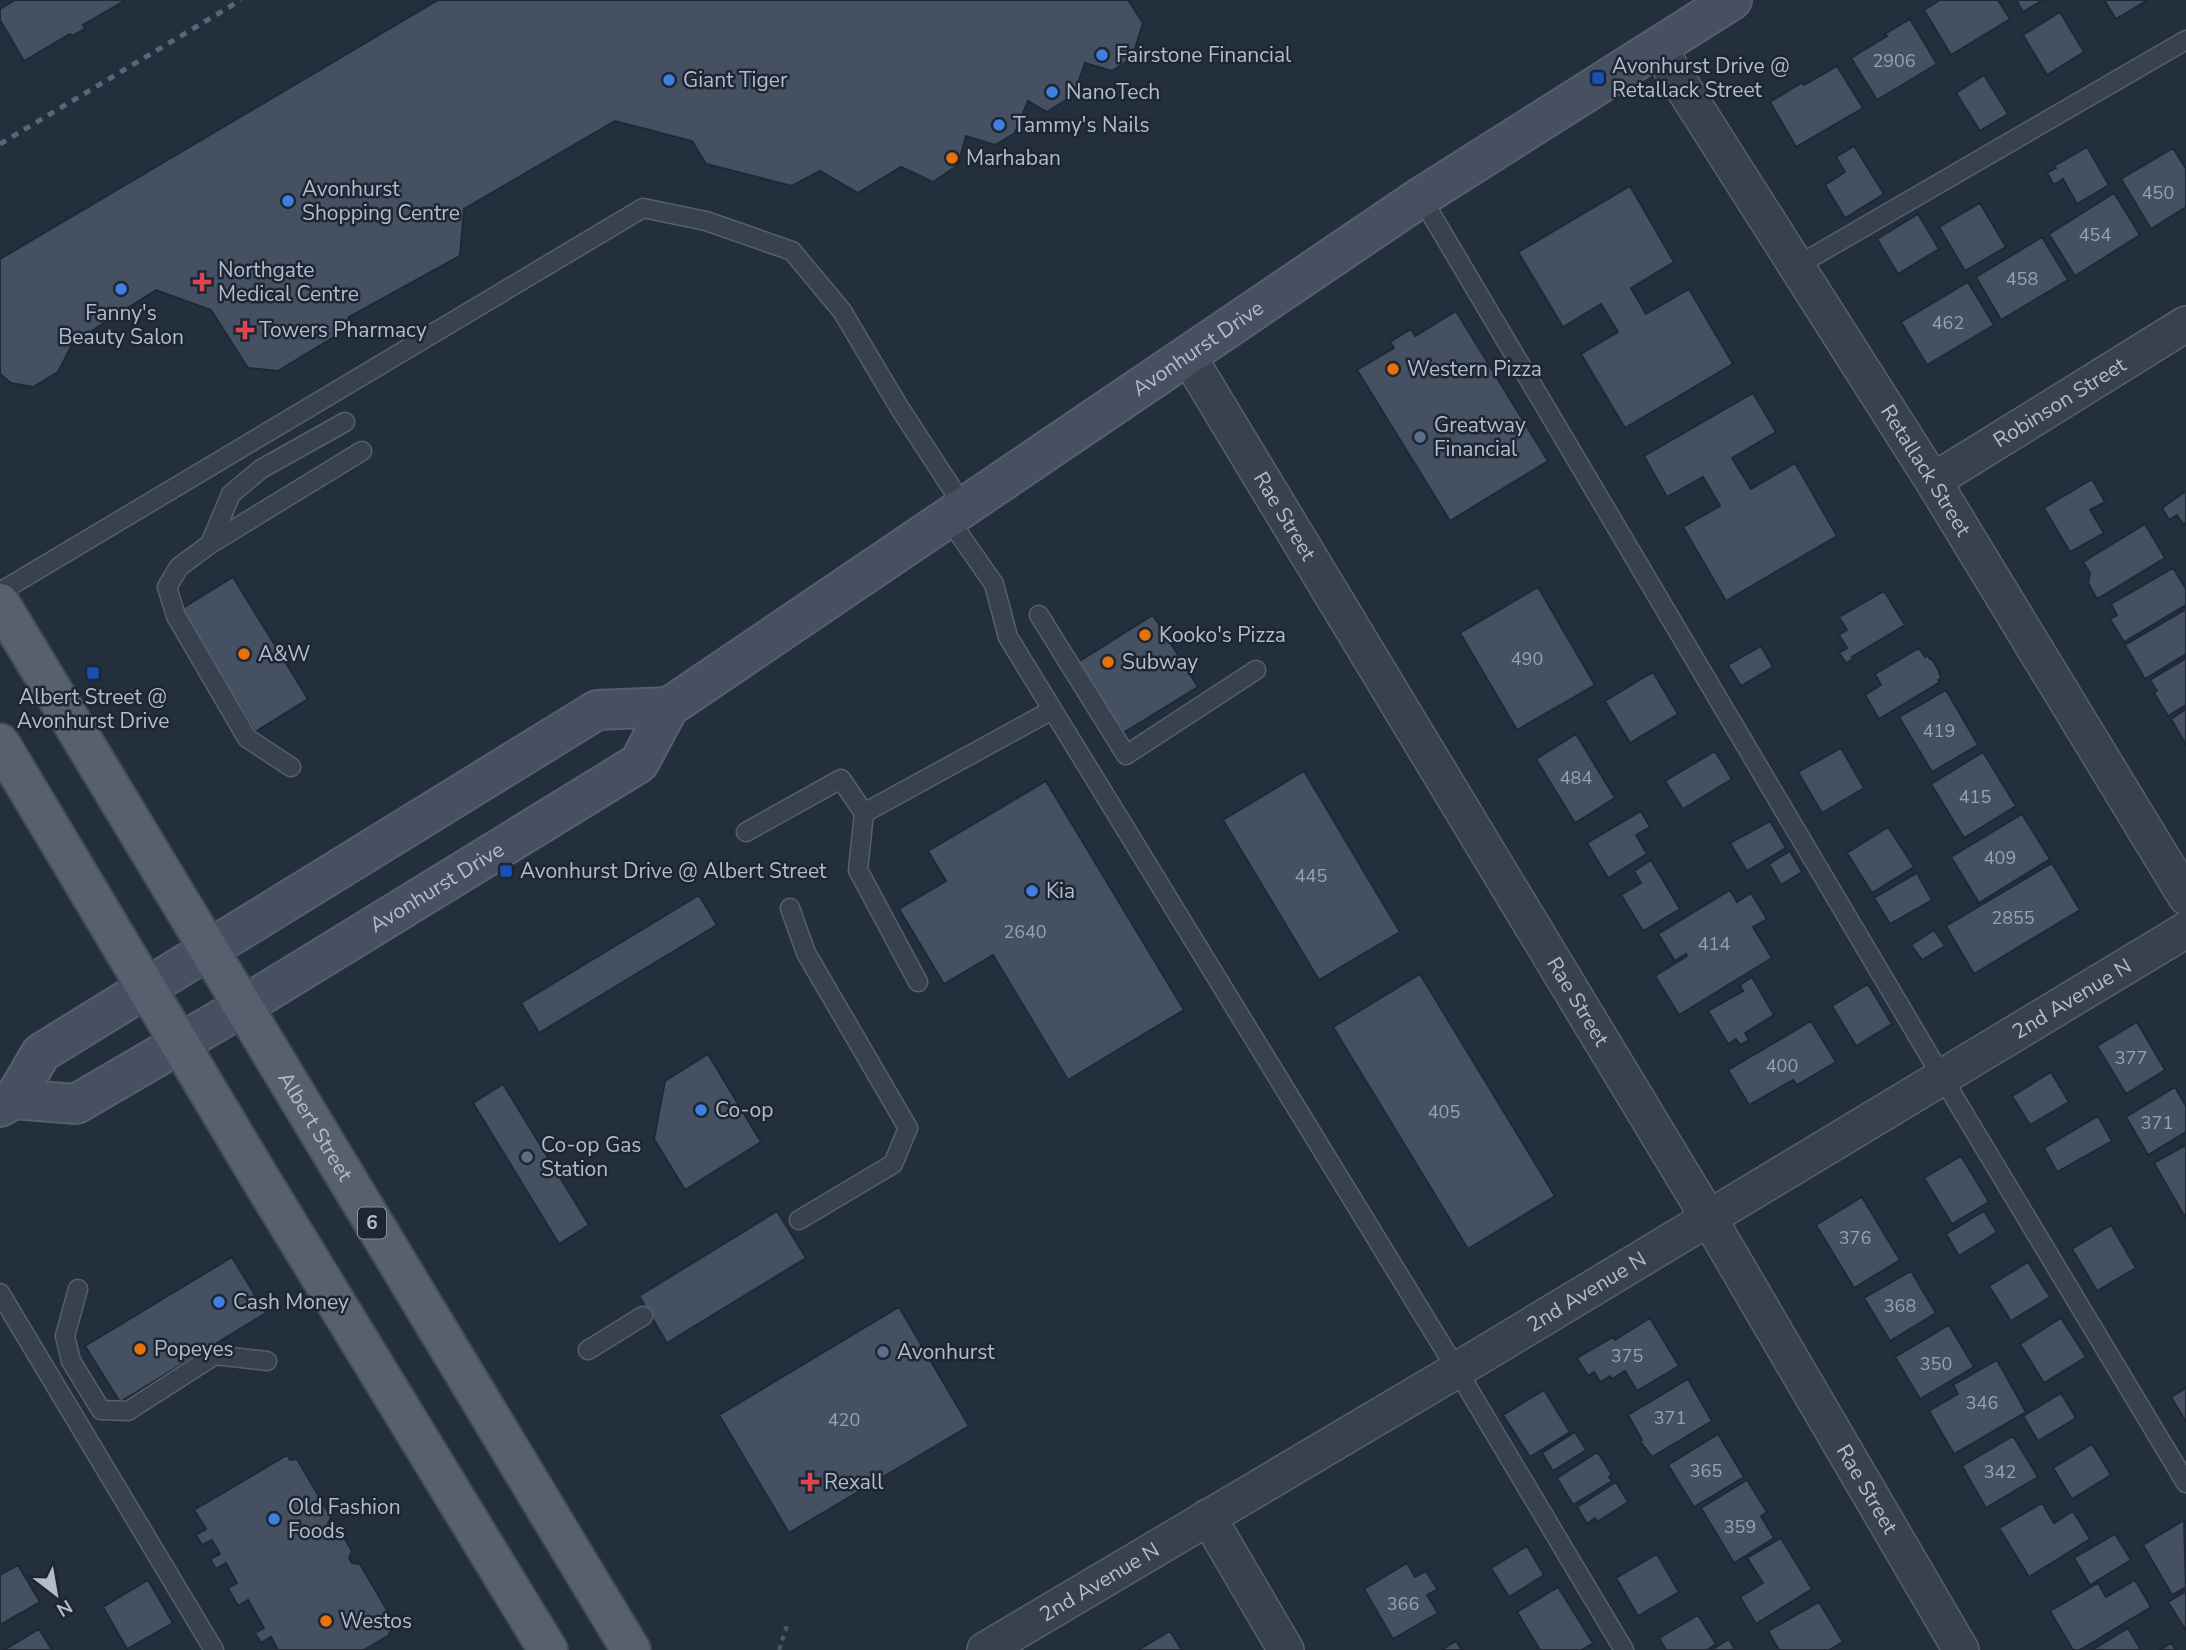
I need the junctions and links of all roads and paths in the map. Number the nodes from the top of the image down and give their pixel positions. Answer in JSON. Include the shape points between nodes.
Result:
{"nodes":[{"id":1,"x":1732,"y":0,"type":"edge"},
{"id":2,"x":2186,"y":40,"type":"edge"},
{"id":3,"x":1658,"y":48,"type":"junction"},
{"id":4,"x":1421,"y":197,"type":"junction"},
{"id":5,"x":1796,"y":267,"type":"junction"},
{"id":6,"x":2183,"y":333,"type":"edge"},
{"id":7,"x":1188,"y":356,"type":"junction"},
{"id":8,"x":345,"y":422,"type":"dead end"},
{"id":9,"x":362,"y":452,"type":"dead end"},
{"id":10,"x":1933,"y":481,"type":"junction"},
{"id":11,"x":956,"y":512,"type":"junction"},
{"id":12,"x":210,"y":544,"type":"junction"},
{"id":13,"x":0,"y":592,"type":"edge"},
{"id":14,"x":0,"y":603,"type":"edge"},
{"id":15,"x":1040,"y":615,"type":"dead end"},
{"id":16,"x":1256,"y":670,"type":"dead end"},
{"id":17,"x":669,"y":707,"type":"junction"},
{"id":18,"x":1052,"y":710,"type":"junction"},
{"id":19,"x":0,"y":743,"type":"edge"},
{"id":20,"x":291,"y":767,"type":"dead end"},
{"id":21,"x":864,"y":813,"type":"junction"},
{"id":22,"x":746,"y":832,"type":"dead end"},
{"id":23,"x":2186,"y":897,"type":"edge"},
{"id":24,"x":790,"y":908,"type":"dead end"},
{"id":25,"x":2186,"y":930,"type":"edge"},
{"id":26,"x":208,"y":952,"type":"junction"},
{"id":27,"x":918,"y":982,"type":"dead end"},
{"id":28,"x":148,"y":988,"type":"junction"},
{"id":29,"x":242,"y":1007,"type":"junction"},
{"id":30,"x":180,"y":1044,"type":"junction"},
{"id":31,"x":1942,"y":1077,"type":"junction"},
{"id":32,"x":7,"y":1103,"type":"edge"},
{"id":33,"x":1708,"y":1217,"type":"junction"},
{"id":34,"x":799,"y":1220,"type":"dead end"},
{"id":35,"x":78,"y":1289,"type":"dead end"},
{"id":36,"x":0,"y":1293,"type":"edge"},
{"id":37,"x":643,"y":1316,"type":"dead end"},
{"id":38,"x":588,"y":1350,"type":"dead end"},
{"id":39,"x":267,"y":1362,"type":"dead end"},
{"id":40,"x":1457,"y":1370,"type":"junction"},
{"id":41,"x":2186,"y":1483,"type":"edge"},
{"id":42,"x":1208,"y":1517,"type":"junction"},
{"id":43,"x":787,"y":1626,"type":"dead end"},
{"id":44,"x":214,"y":1650,"type":"edge"},
{"id":45,"x":548,"y":1650,"type":"edge"},
{"id":46,"x":631,"y":1650,"type":"edge"},
{"id":47,"x":779,"y":1650,"type":"edge"},
{"id":48,"x":985,"y":1650,"type":"edge"},
{"id":49,"x":1286,"y":1650,"type":"edge"},
{"id":50,"x":1624,"y":1650,"type":"edge"},
{"id":51,"x":1961,"y":1650,"type":"edge"}],
"edges":[{"from":1,"to":3,"type":"street","name":"Avonhurst Drive"},
{"from":2,"to":5,"type":"lane"},
{"from":3,"to":4,"type":"street","name":"Avonhurst Drive"},
{"from":3,"to":5,"type":"street","name":"Retallack Street"},
{"from":4,"to":7,"type":"street","name":"Avonhurst Drive"},
{"from":4,"to":31,"type":"lane"},
{"from":5,"to":10,"type":"street","name":"Retallack Street"},
{"from":6,"to":10,"type":"street","name":"Robinson Street"},
{"from":7,"to":11,"type":"street","name":"Avonhurst Drive"},
{"from":7,"to":33,"type":"street","name":"Rae Street"},
{"from":8,"to":12,"type":"lane","via":[[261,469],[231,494]]},
{"from":9,"to":12,"type":"lane"},
{"from":10,"to":23,"type":"street","name":"Retallack Street"},
{"from":11,"to":13,"type":"lane","via":[[842,311],[792,251],[706,221],[643,208]]},
{"from":11,"to":17,"type":"street","name":"Avonhurst Drive"},
{"from":11,"to":18,"type":"lane","via":[[994,584],[1008,637]]},
{"from":12,"to":20,"type":"lane","via":[[179,566],[167,587],[176,616],[247,738]]},
{"from":14,"to":26,"type":"main road","name":"Albert Street","number":"6"},
{"from":15,"to":16,"type":"lane","via":[[1126,755]]},
{"from":17,"to":26,"type":"street","via":[[597,710]]},
{"from":17,"to":29,"type":"street","name":"Avonhurst Drive","via":[[639,763]]},
{"from":18,"to":21,"type":"lane"},
{"from":18,"to":40,"type":"lane"},
{"from":19,"to":28,"type":"main road"},
{"from":21,"to":22,"type":"lane","via":[[841,779]]},
{"from":21,"to":27,"type":"lane","via":[[858,870]]},
{"from":24,"to":34,"type":"lane","via":[[806,953],[908,1128],[893,1164]]},
{"from":25,"to":31,"type":"street","name":"2nd Avenue N"},
{"from":26,"to":28,"type":"street"},
{"from":26,"to":29,"type":"main road","name":"Albert Street","number":"6"},
{"from":28,"to":30,"type":"main road"},
{"from":28,"to":32,"type":"street","via":[[41,1053]]},
{"from":29,"to":30,"type":"street","name":"Avonhurst Drive"},
{"from":29,"to":46,"type":"main road","name":"Albert Street","number":"6"},
{"from":30,"to":32,"type":"street","name":"Avonhurst Drive","via":[[76,1104]]},
{"from":30,"to":45,"type":"main road"},
{"from":31,"to":33,"type":"street","name":"2nd Avenue N"},
{"from":31,"to":41,"type":"lane"},
{"from":33,"to":40,"type":"street","name":"2nd Avenue N"},
{"from":33,"to":51,"type":"street","name":"Rae Street"},
{"from":35,"to":39,"type":"lane","via":[[65,1336],[71,1361],[101,1410],[128,1411],[215,1355]]},
{"from":36,"to":44,"type":"lane"},
{"from":37,"to":38,"type":"lane"},
{"from":40,"to":42,"type":"street","name":"2nd Avenue N"},
{"from":40,"to":50,"type":"lane"},
{"from":42,"to":48,"type":"street","name":"2nd Avenue N"},
{"from":42,"to":49,"type":"street"},
{"from":43,"to":47,"type":"path"}]}
